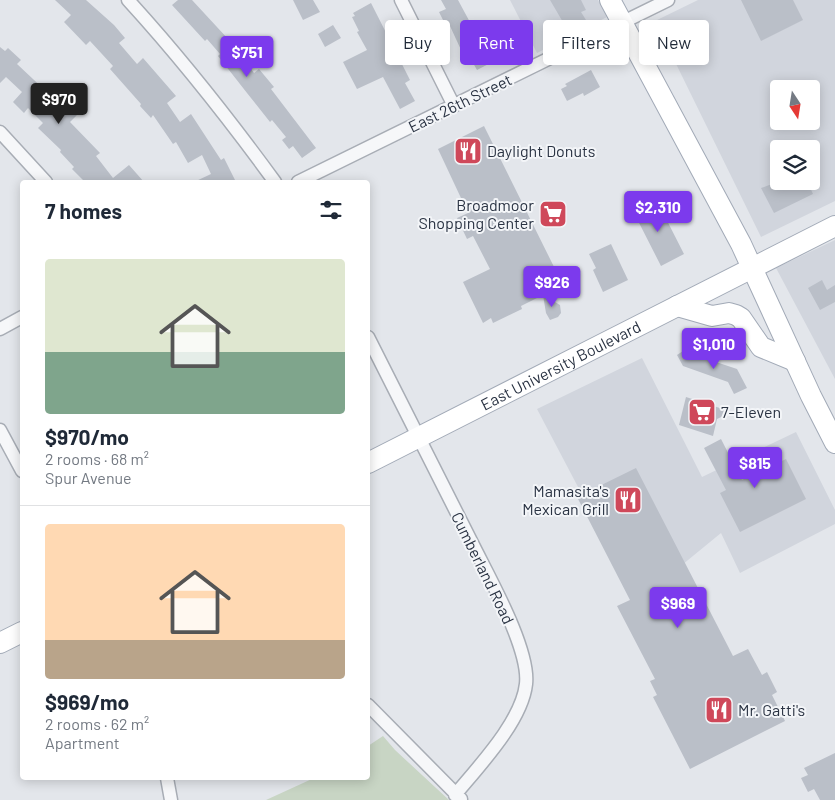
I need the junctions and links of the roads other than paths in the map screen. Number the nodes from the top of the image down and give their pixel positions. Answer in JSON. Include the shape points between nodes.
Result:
{"nodes":[{"id":1,"x":128,"y":0,"type":"edge"},
{"id":2,"x":400,"y":0,"type":"edge"},
{"id":3,"x":610,"y":0,"type":"edge"},
{"id":4,"x":668,"y":0,"type":"edge"},
{"id":5,"x":620,"y":20,"type":"edge"},
{"id":6,"x":629,"y":20,"type":"edge"},
{"id":7,"x":629,"y":37,"type":"edge"},
{"id":8,"x":543,"y":63,"type":"edge"},
{"id":9,"x":454,"y":106,"type":"junction"},
{"id":10,"x":0,"y":132,"type":"edge"},
{"id":11,"x":44,"y":180,"type":"edge"},
{"id":12,"x":274,"y":180,"type":"edge"},
{"id":13,"x":302,"y":180,"type":"edge"},
{"id":14,"x":835,"y":226,"type":"edge"},
{"id":15,"x":752,"y":267,"type":"junction"},
{"id":16,"x":678,"y":306,"type":"junction"},
{"id":17,"x":20,"y":319,"type":"edge"},
{"id":18,"x":0,"y":328,"type":"edge"},
{"id":19,"x":370,"y":341,"type":"edge"},
{"id":20,"x":795,"y":360,"type":"junction"},
{"id":21,"x":0,"y":430,"type":"edge"},
{"id":22,"x":420,"y":437,"type":"junction"},
{"id":23,"x":835,"y":443,"type":"edge"},
{"id":24,"x":370,"y":462,"type":"edge"},
{"id":25,"x":20,"y":467,"type":"edge"},
{"id":26,"x":20,"y":633,"type":"edge"},
{"id":27,"x":0,"y":643,"type":"edge"},
{"id":28,"x":370,"y":708,"type":"edge"},
{"id":29,"x":167,"y":780,"type":"edge"},
{"id":30,"x":459,"y":797,"type":"edge"},
{"id":31,"x":171,"y":800,"type":"edge"}],
"edges":[{"from":1,"to":12,"type":"street","via":[[191,71]]},
{"from":2,"to":9,"type":"street"},
{"from":3,"to":5,"type":"main road"},
{"from":4,"to":6,"type":"street","name":"East 26th Street"},
{"from":7,"to":15,"type":"main road"},
{"from":8,"to":9,"type":"street","name":"East 26th Street"},
{"from":9,"to":13,"type":"street","name":"East 26th Street"},
{"from":10,"to":11,"type":"street"},
{"from":14,"to":15,"type":"main road","name":"East University Boulevard"},
{"from":15,"to":16,"type":"main road","name":"East University Boulevard"},
{"from":15,"to":20,"type":"main road"},
{"from":16,"to":20,"type":"main road","via":[[712,316],[736,314],[762,347]]},
{"from":16,"to":22,"type":"main road","name":"East University Boulevard"},
{"from":17,"to":18,"type":"street"},
{"from":19,"to":22,"type":"street","name":"Cumberland Road"},
{"from":20,"to":23,"type":"main road"},
{"from":21,"to":25,"type":"street"},
{"from":22,"to":24,"type":"main road","name":"East University Boulevard"},
{"from":22,"to":30,"type":"street","name":"Cumberland Road","via":[[510,622],[526,673],[524,693],[515,715]]},
{"from":26,"to":27,"type":"main road"},
{"from":28,"to":30,"type":"street"},
{"from":29,"to":31,"type":"street"}]}
